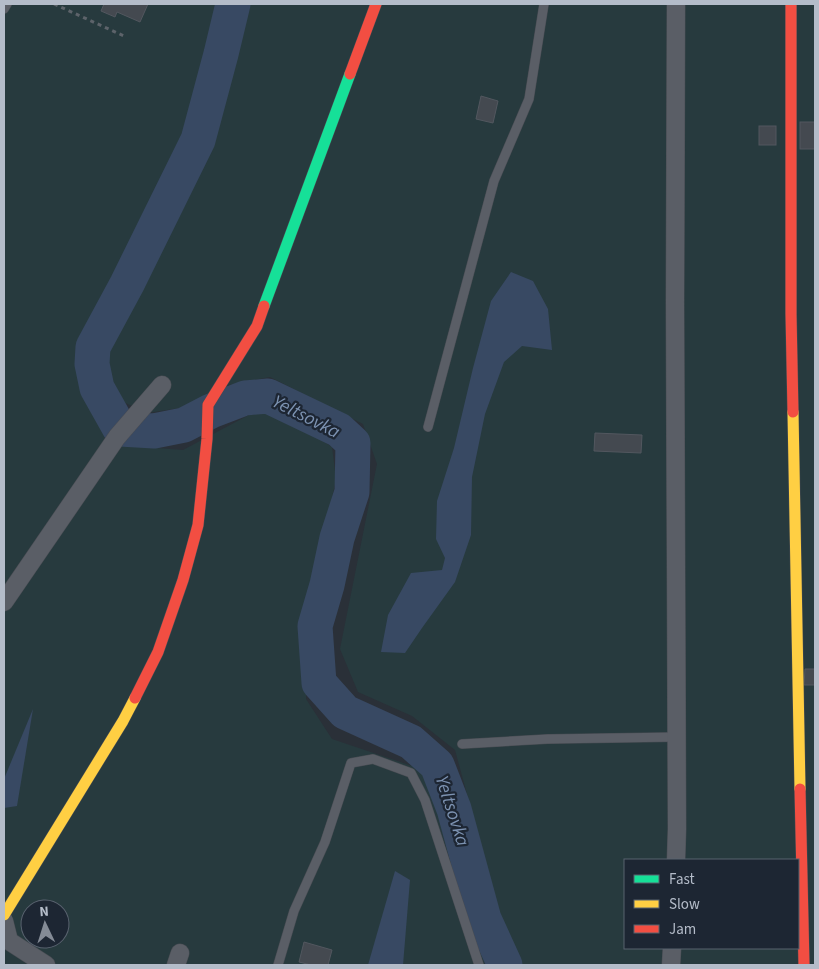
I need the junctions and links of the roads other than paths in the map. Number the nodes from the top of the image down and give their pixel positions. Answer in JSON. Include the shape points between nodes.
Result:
{"nodes":[{"id":1,"x":7,"y":4,"type":"edge"},
{"id":2,"x":376,"y":4,"type":"edge"},
{"id":3,"x":544,"y":4,"type":"edge"},
{"id":4,"x":676,"y":4,"type":"edge"},
{"id":5,"x":790,"y":4,"type":"edge"},
{"id":6,"x":4,"y":9,"type":"edge"},
{"id":7,"x":162,"y":385,"type":"dead end"},
{"id":8,"x":428,"y":426,"type":"dead end"},
{"id":9,"x":4,"y":602,"type":"edge"},
{"id":10,"x":677,"y":737,"type":"junction"},
{"id":11,"x":462,"y":744,"type":"dead end"},
{"id":12,"x":676,"y":859,"type":"edge"},
{"id":13,"x":4,"y":915,"type":"edge"},
{"id":14,"x":4,"y":921,"type":"edge"},
{"id":15,"x":672,"y":949,"type":"edge"},
{"id":16,"x":46,"y":965,"type":"edge"},
{"id":17,"x":278,"y":965,"type":"edge"},
{"id":18,"x":479,"y":965,"type":"edge"},
{"id":19,"x":671,"y":965,"type":"edge"},
{"id":20,"x":804,"y":965,"type":"edge"}],
"edges":[{"from":1,"to":6,"type":"lane"},
{"from":2,"to":13,"type":"street","via":[[257,326],[208,405],[208,439],[198,525],[158,652],[123,721]]},
{"from":3,"to":8,"type":"lane","via":[[529,99],[494,182]]},
{"from":4,"to":10,"type":"street"},
{"from":5,"to":20,"type":"street","via":[[791,314]]},
{"from":7,"to":9,"type":"street","via":[[117,437]]},
{"from":10,"to":11,"type":"lane"},
{"from":10,"to":12,"type":"street"},
{"from":14,"to":16,"type":"street","via":[[9,941]]},
{"from":15,"to":19,"type":"street"},
{"from":17,"to":18,"type":"lane","via":[[294,911],[325,842],[351,763],[373,759],[411,773],[425,800]]}]}
